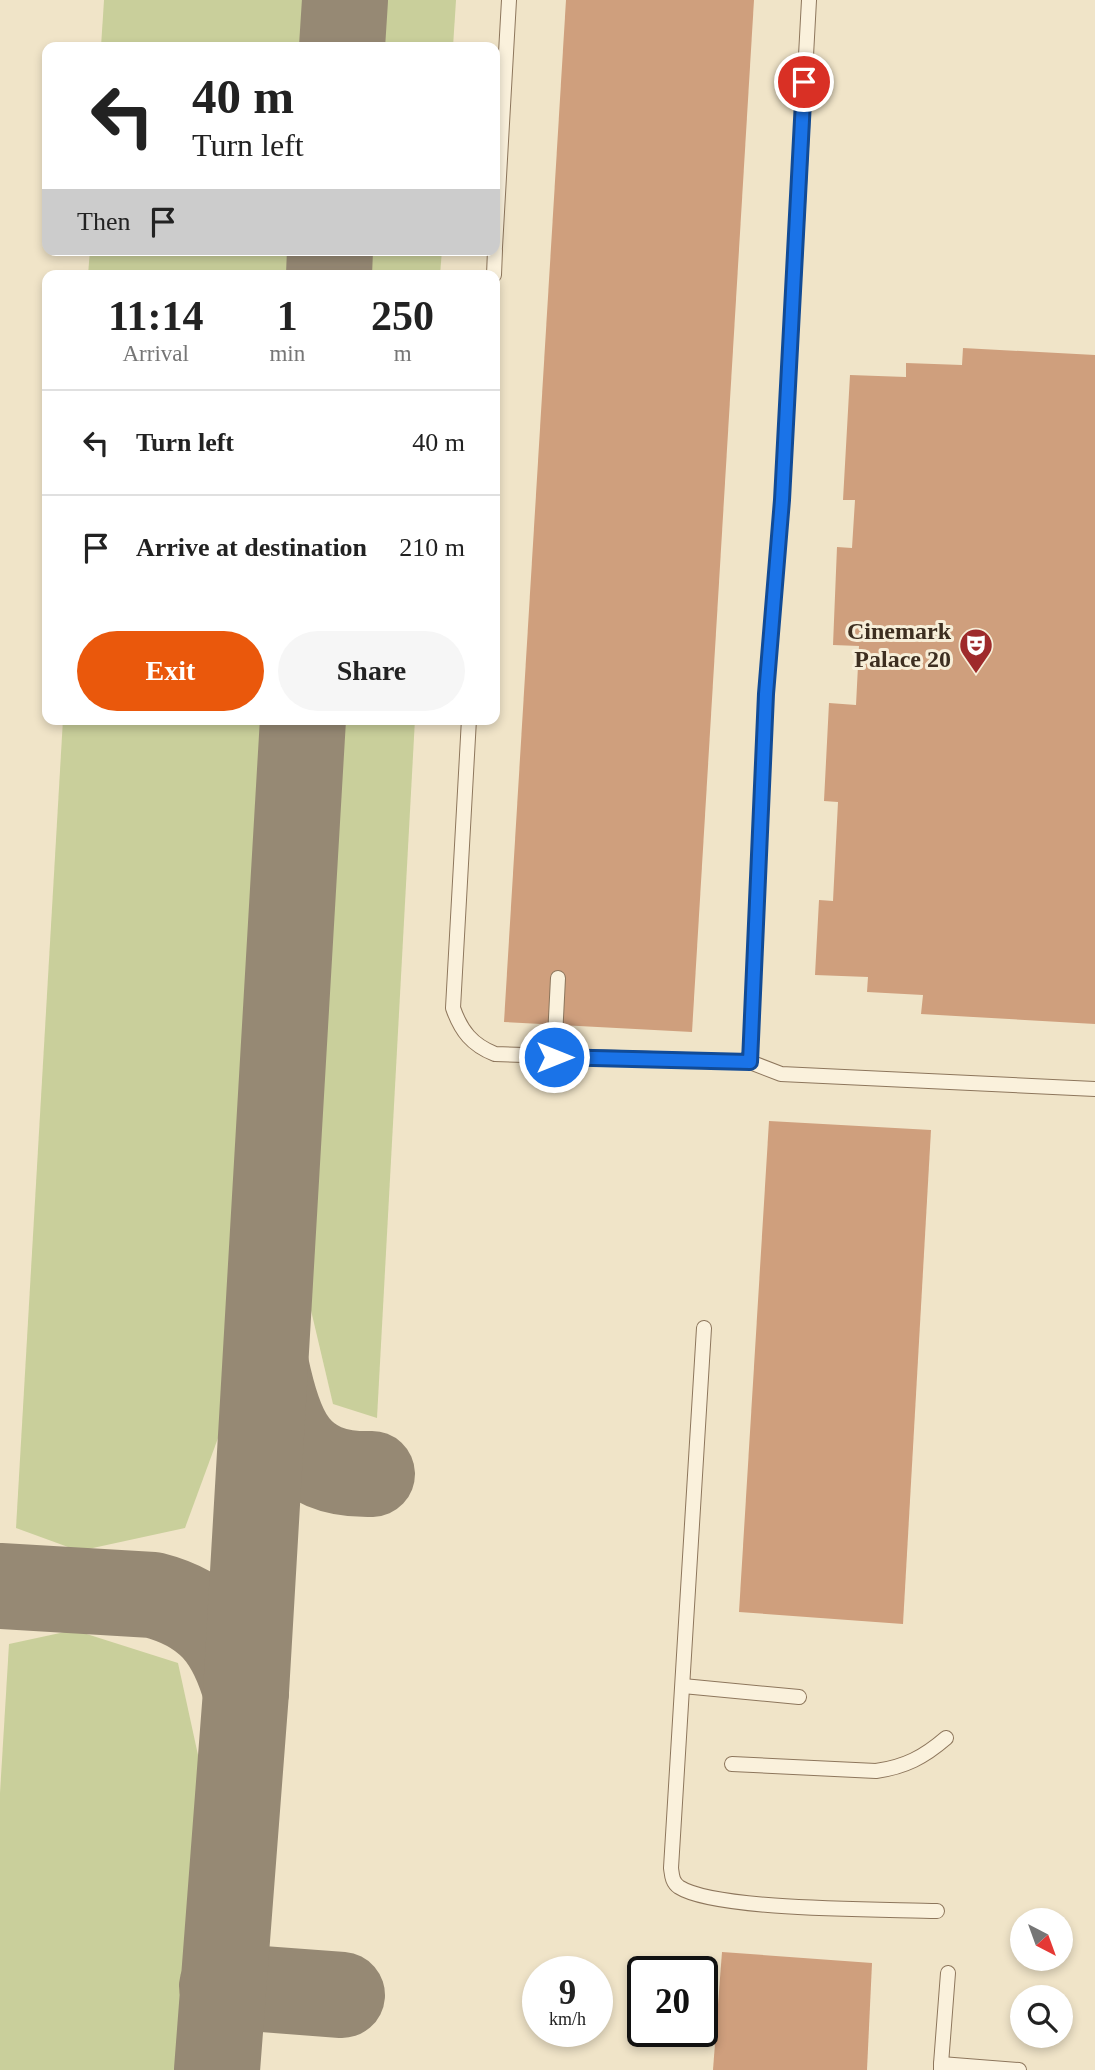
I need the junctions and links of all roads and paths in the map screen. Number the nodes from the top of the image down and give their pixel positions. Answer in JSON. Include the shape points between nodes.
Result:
{"nodes":[{"id":1,"x":509,"y":0,"type":"edge"},
{"id":2,"x":809,"y":0,"type":"edge"},
{"id":3,"x":500,"y":159,"type":"edge"},
{"id":4,"x":469,"y":725,"type":"edge"},
{"id":5,"x":558,"y":978,"type":"dead end"},
{"id":6,"x":554,"y":1057,"type":"junction"},
{"id":7,"x":750,"y":1062,"type":"junction"},
{"id":8,"x":1095,"y":1088,"type":"edge"},
{"id":9,"x":704,"y":1328,"type":"dead end"},
{"id":10,"x":683,"y":1686,"type":"junction"},
{"id":11,"x":799,"y":1697,"type":"dead end"},
{"id":12,"x":946,"y":1738,"type":"dead end"},
{"id":13,"x":732,"y":1764,"type":"dead end"},
{"id":14,"x":937,"y":1911,"type":"dead end"},
{"id":15,"x":948,"y":1973,"type":"dead end"},
{"id":16,"x":941,"y":2067,"type":"edge"},
{"id":17,"x":1019,"y":2070,"type":"edge"}],
"edges":[{"from":1,"to":3,"type":"lane"},
{"from":2,"to":7,"type":"lane","via":[[782,500],[766,694]]},
{"from":4,"to":6,"type":"lane","via":[[453,1008],[467,1036],[483,1049],[495,1054]]},
{"from":5,"to":6,"type":"lane"},
{"from":6,"to":7,"type":"lane"},
{"from":7,"to":8,"type":"lane","via":[[781,1074]]},
{"from":9,"to":10,"type":"lane"},
{"from":10,"to":11,"type":"lane"},
{"from":10,"to":14,"type":"lane","via":[[671,1868],[679,1887],[725,1901]]},
{"from":12,"to":13,"type":"lane","via":[[925,1757],[876,1771]]},
{"from":15,"to":16,"type":"lane"},
{"from":16,"to":17,"type":"lane"}]}
